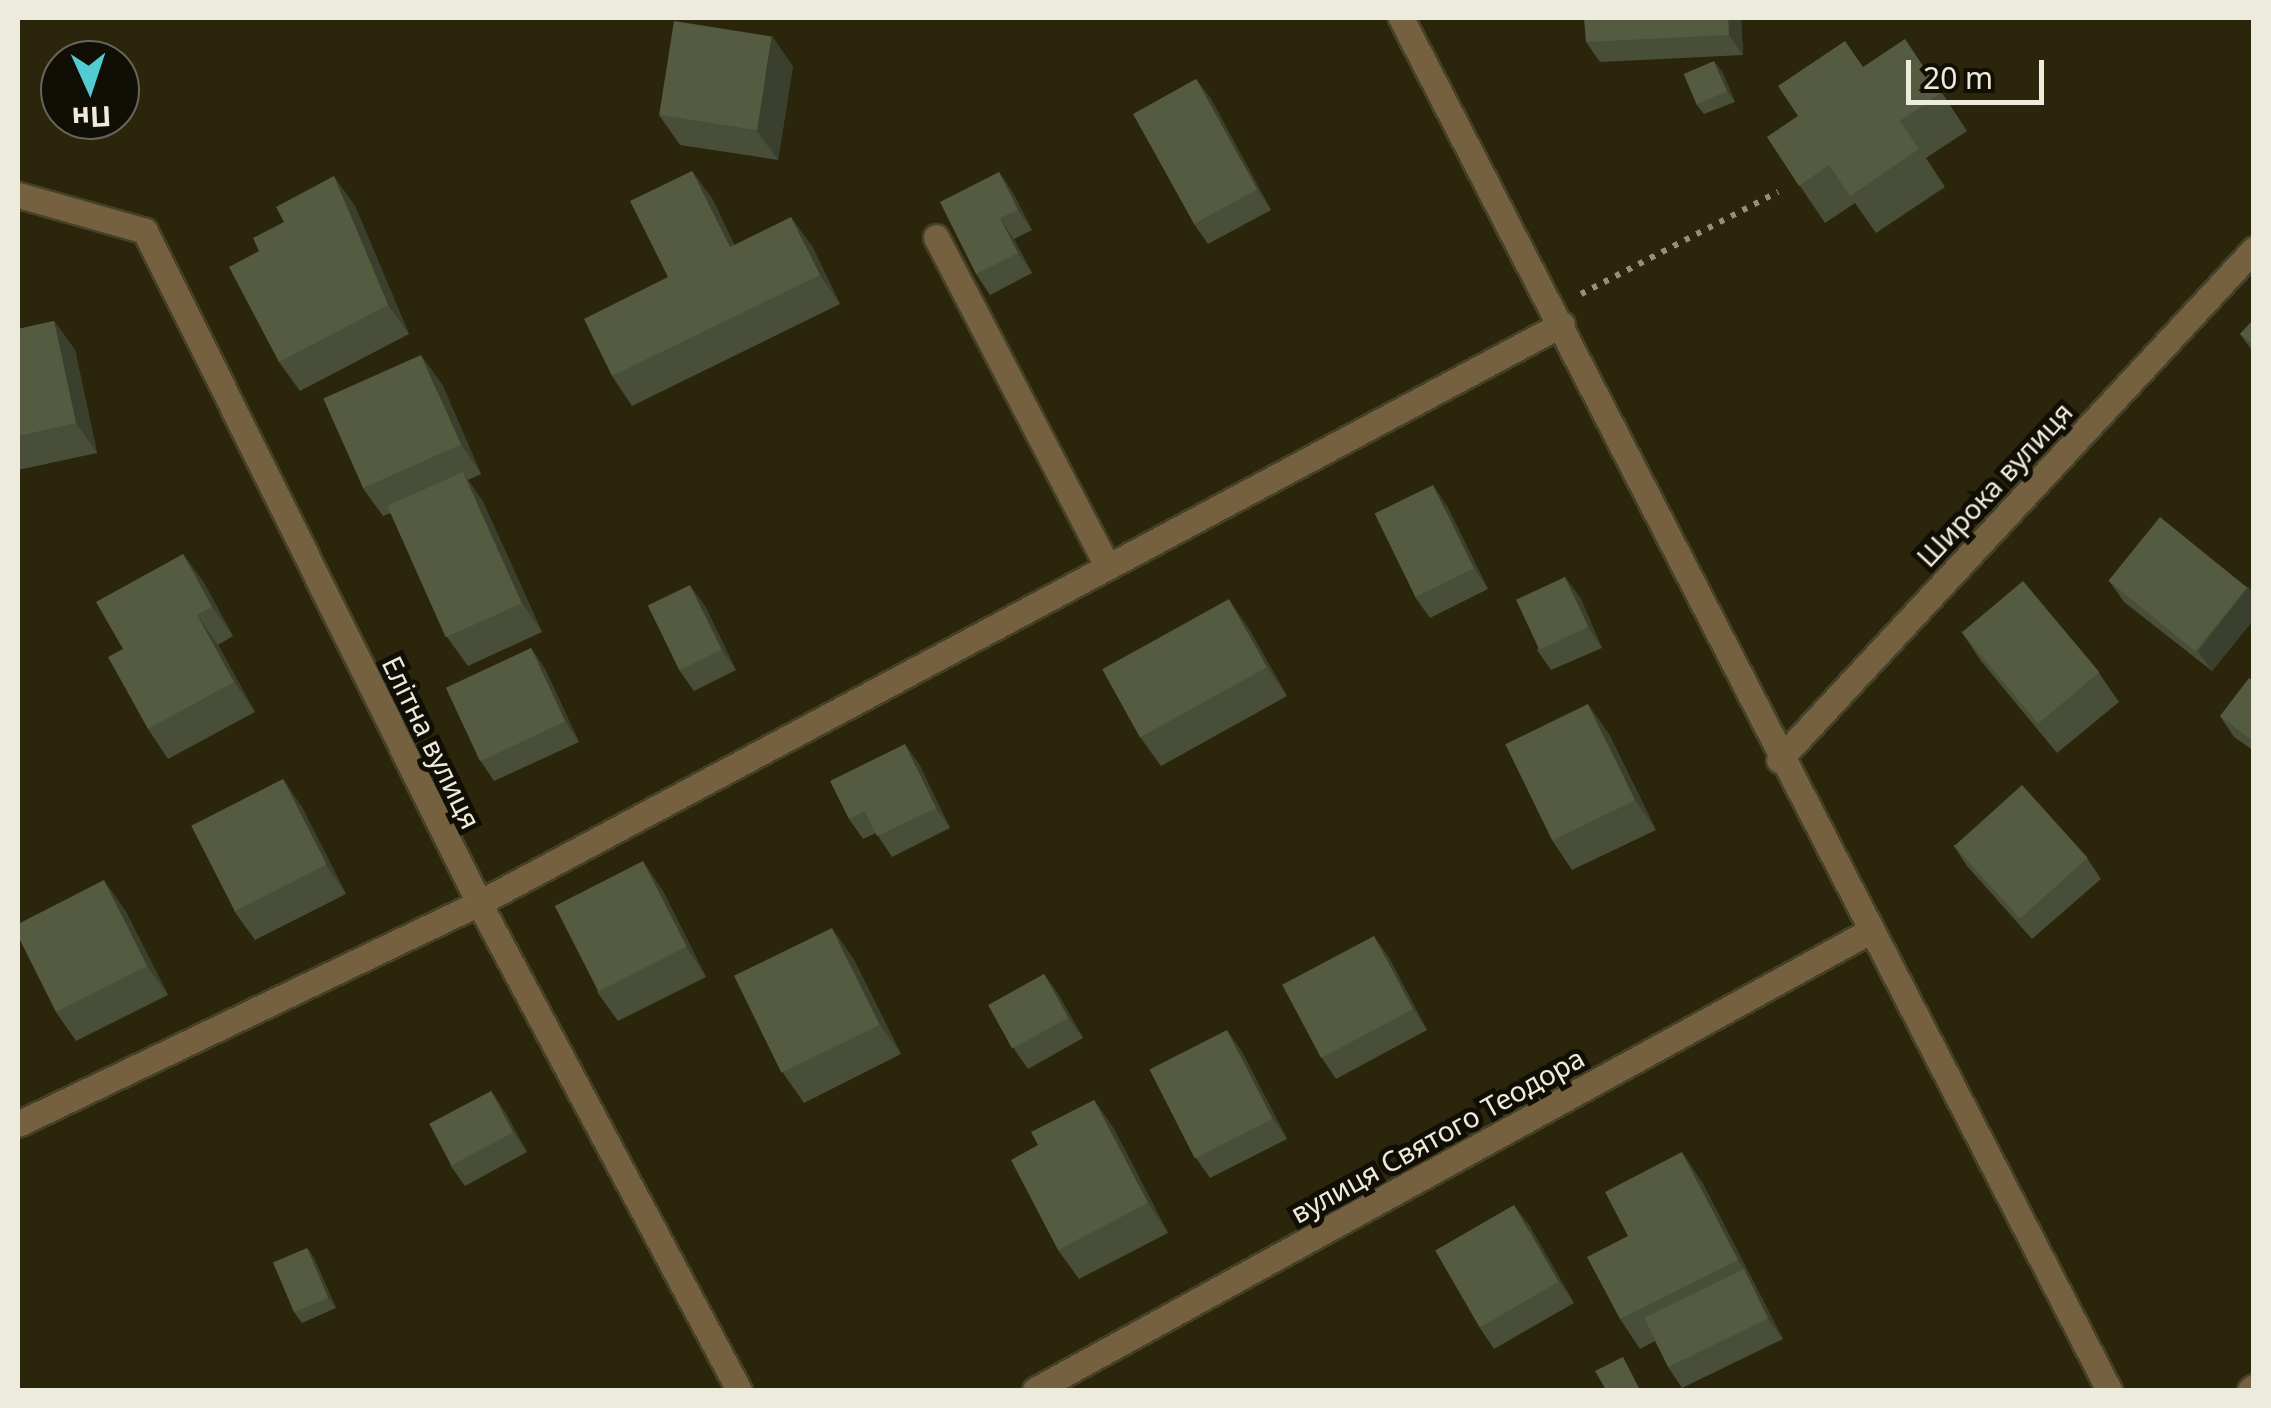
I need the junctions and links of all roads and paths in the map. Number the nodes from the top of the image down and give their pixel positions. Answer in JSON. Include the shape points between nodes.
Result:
{"nodes":[{"id":1,"x":1401,"y":18,"type":"edge"},
{"id":2,"x":1778,"y":192,"type":"edge"},
{"id":3,"x":18,"y":194,"type":"edge"},
{"id":4,"x":936,"y":236,"type":"dead end"},
{"id":5,"x":2254,"y":249,"type":"edge"},
{"id":6,"x":1558,"y":316,"type":"junction"},
{"id":7,"x":1106,"y":562,"type":"junction"},
{"id":8,"x":1779,"y":760,"type":"junction"},
{"id":9,"x":479,"y":902,"type":"junction"},
{"id":10,"x":1868,"y":932,"type":"junction"},
{"id":11,"x":18,"y":1124,"type":"edge"},
{"id":12,"x":738,"y":1390,"type":"edge"},
{"id":13,"x":1035,"y":1390,"type":"edge"},
{"id":14,"x":2109,"y":1390,"type":"edge"}],
"edges":[{"from":1,"to":6,"type":"street"},
{"from":2,"to":6,"type":"path"},
{"from":3,"to":9,"type":"street","name":"Елітна вулиця","via":[[145,232]]},
{"from":4,"to":7,"type":"street"},
{"from":5,"to":8,"type":"street","name":"Широка вулиця"},
{"from":6,"to":7,"type":"street"},
{"from":6,"to":8,"type":"street"},
{"from":7,"to":9,"type":"street"},
{"from":8,"to":10,"type":"street"},
{"from":9,"to":11,"type":"street"},
{"from":9,"to":12,"type":"street","name":"Елітна вулиця"},
{"from":10,"to":13,"type":"street","name":"вулиця Святого Теодора"},
{"from":10,"to":14,"type":"street"}]}
